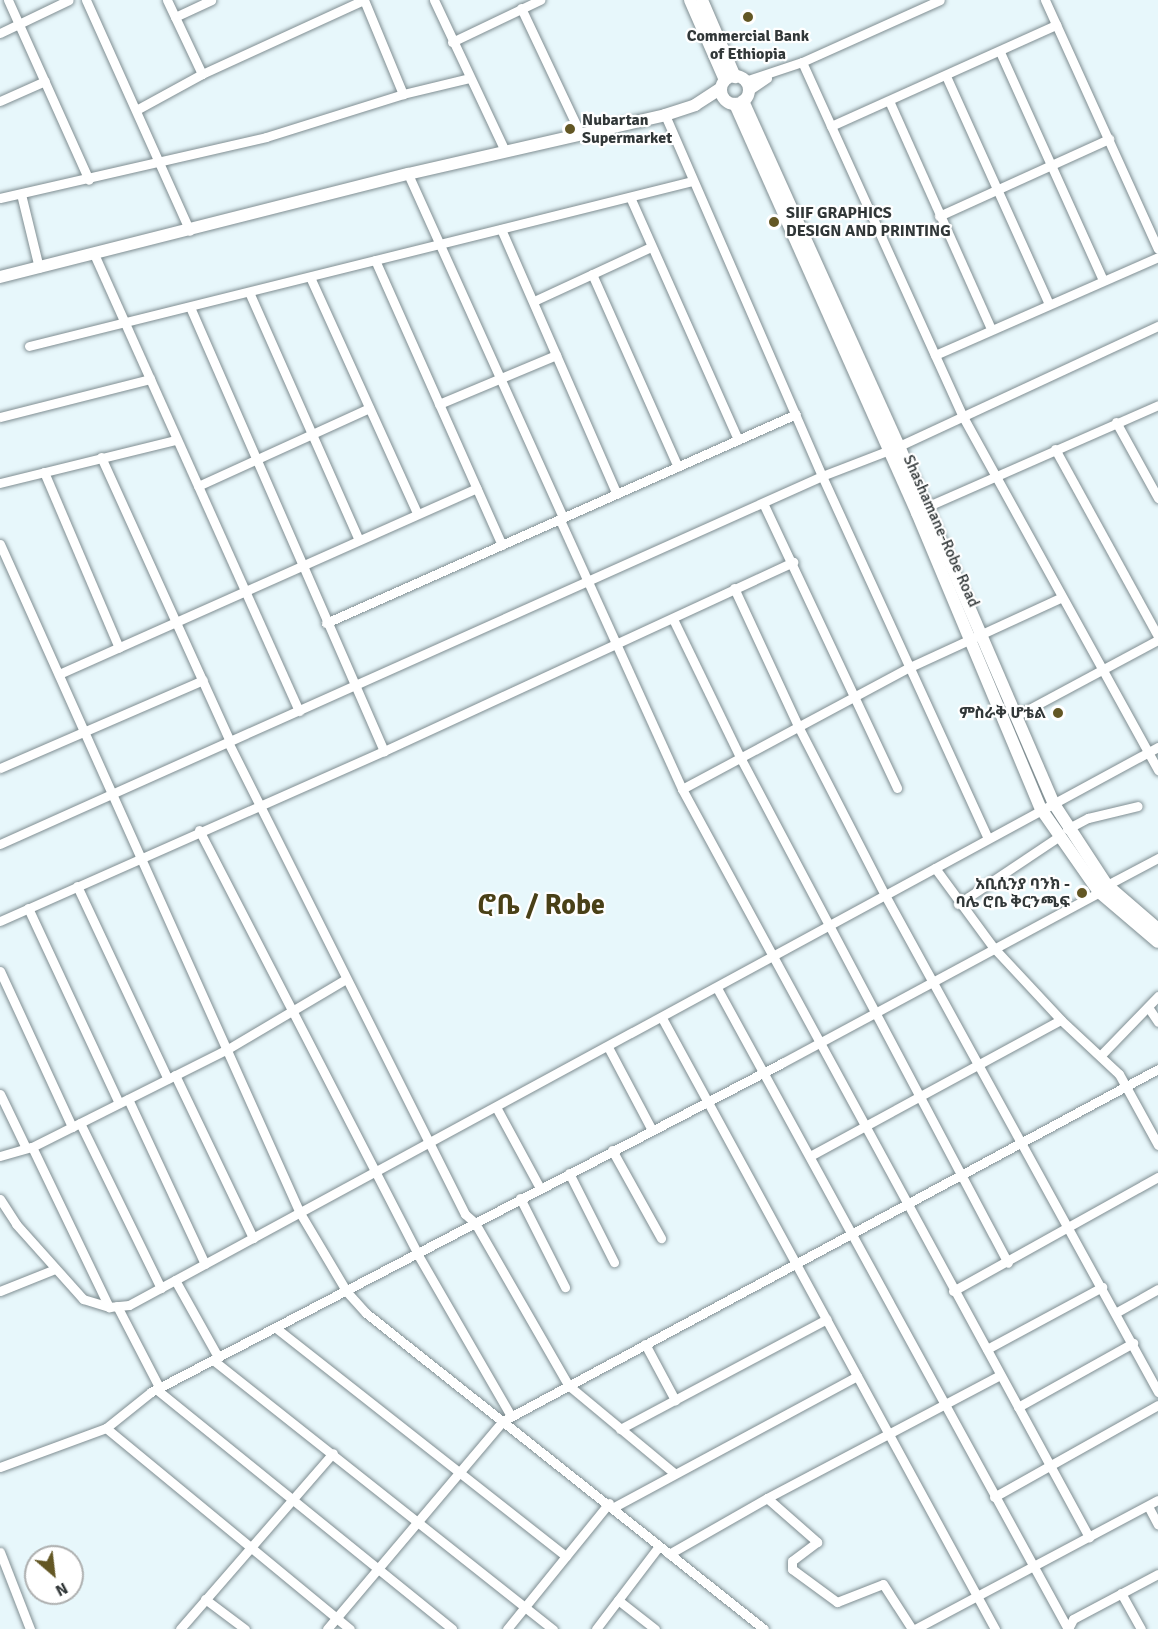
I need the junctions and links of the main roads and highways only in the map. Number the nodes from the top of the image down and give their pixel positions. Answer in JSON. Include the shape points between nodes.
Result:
{"nodes":[{"id":1,"x":690,"y":0,"type":"edge"},
{"id":2,"x":702,"y":0,"type":"edge"},
{"id":3,"x":735,"y":90,"type":"junction"},
{"id":4,"x":0,"y":277,"type":"edge"},
{"id":5,"x":892,"y":448,"type":"junction"},
{"id":6,"x":975,"y":636,"type":"junction"},
{"id":7,"x":1063,"y":833,"type":"junction"},
{"id":8,"x":1103,"y":888,"type":"junction"},
{"id":9,"x":1158,"y":929,"type":"edge"},
{"id":10,"x":1158,"y":942,"type":"edge"}],
"edges":[{"from":1,"to":3,"type":"main road"},
{"from":2,"to":3,"type":"main road"},
{"from":3,"to":4,"type":"main road","via":[[665,115],[408,174]]},
{"from":3,"to":5,"type":"main road","name":"Shashamane-Robe Road"},
{"from":5,"to":6,"type":"main road","name":"Shashamane-Robe Road"},
{"from":5,"to":6,"type":"main road","name":"Shashamane-Robe Road","via":[[926,507]]},
{"from":6,"to":7,"type":"main road","name":"Shashamane-Robe Road","via":[[1016,716]]},
{"from":6,"to":7,"type":"main road","name":"Shashamane-Robe Road","via":[[1041,810]]},
{"from":7,"to":8,"type":"main road","name":"Shashamane-Robe Road"},
{"from":8,"to":9,"type":"main road","name":"Shashamane-Robe Road"},
{"from":8,"to":10,"type":"main road","name":"Shashamane-Robe Road"}]}
